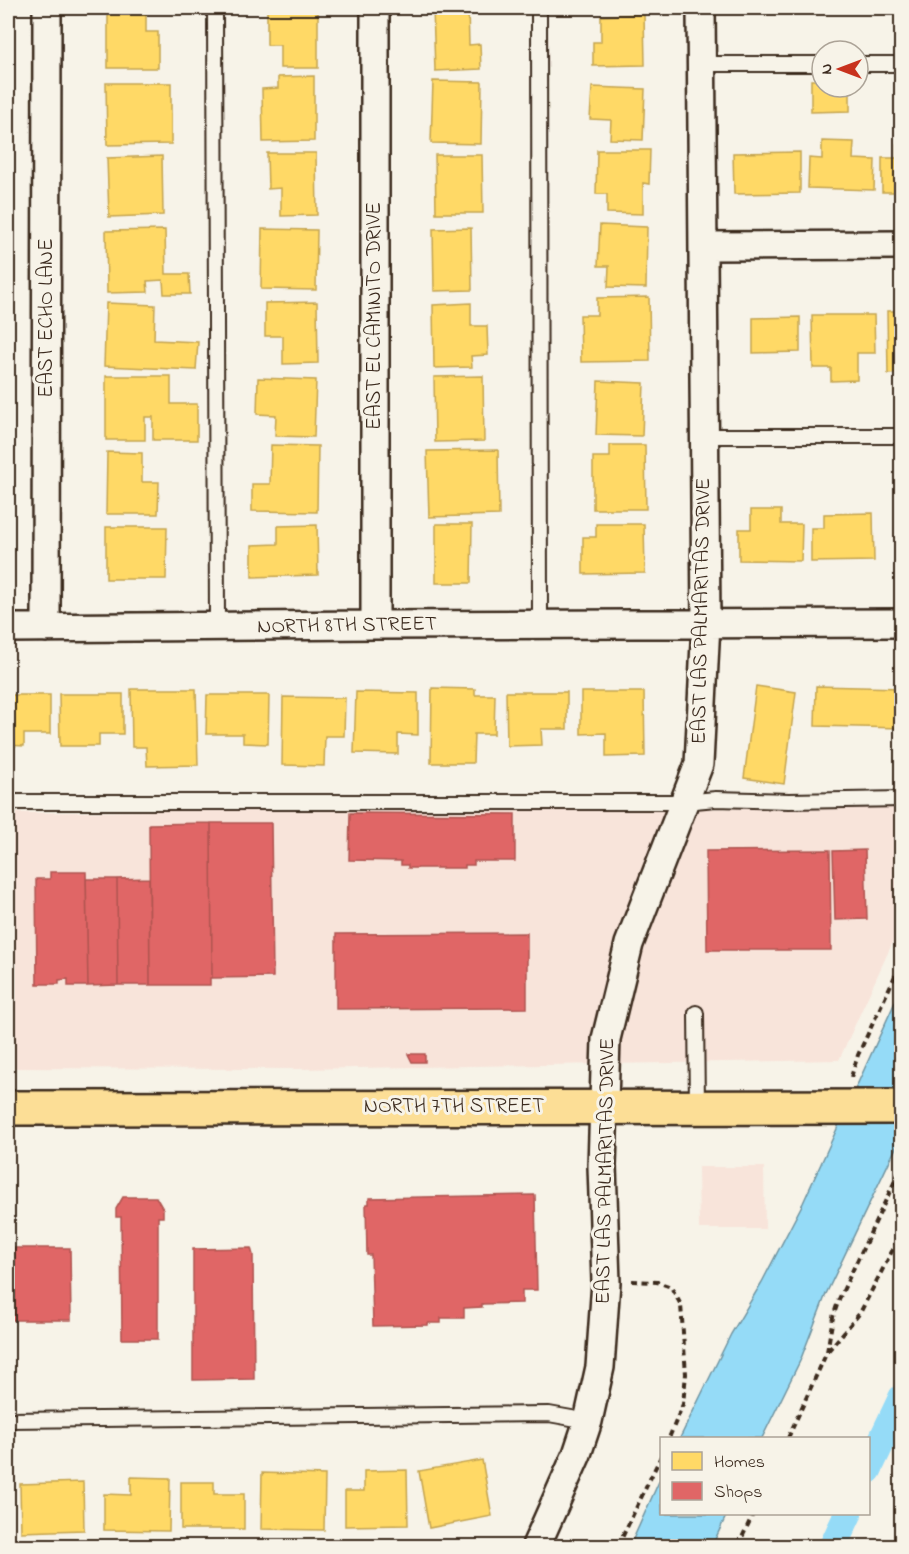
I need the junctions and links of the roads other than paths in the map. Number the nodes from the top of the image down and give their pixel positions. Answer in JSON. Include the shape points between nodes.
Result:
{"nodes":[{"id":1,"x":47,"y":8,"type":"edge"},
{"id":2,"x":215,"y":8,"type":"edge"},
{"id":3,"x":375,"y":8,"type":"edge"},
{"id":4,"x":539,"y":8,"type":"edge"},
{"id":5,"x":701,"y":8,"type":"edge"},
{"id":6,"x":702,"y":64,"type":"junction"},
{"id":7,"x":810,"y":64,"type":"edge"},
{"id":8,"x":870,"y":64,"type":"edge"},
{"id":9,"x":902,"y":64,"type":"edge"},
{"id":10,"x":902,"y":244,"type":"edge"},
{"id":11,"x":703,"y":246,"type":"junction"},
{"id":12,"x":705,"y":435,"type":"junction"},
{"id":13,"x":902,"y":436,"type":"edge"},
{"id":14,"x":706,"y":623,"type":"junction"},
{"id":15,"x":902,"y":623,"type":"edge"},
{"id":16,"x":375,"y":625,"type":"junction"},
{"id":17,"x":540,"y":625,"type":"junction"},
{"id":18,"x":8,"y":628,"type":"edge"},
{"id":19,"x":46,"y":628,"type":"junction"},
{"id":20,"x":217,"y":628,"type":"junction"},
{"id":21,"x":902,"y":799,"type":"edge"},
{"id":22,"x":8,"y":802,"type":"edge"},
{"id":23,"x":684,"y":802,"type":"junction"},
{"id":24,"x":696,"y":1013,"type":"dead end"},
{"id":25,"x":697,"y":1106,"type":"junction"},
{"id":26,"x":602,"y":1107,"type":"junction"},
{"id":27,"x":902,"y":1107,"type":"edge"},
{"id":28,"x":8,"y":1108,"type":"edge"},
{"id":29,"x":8,"y":1419,"type":"edge"},
{"id":30,"x":588,"y":1421,"type":"junction"},
{"id":31,"x":536,"y":1546,"type":"edge"}],
"edges":[{"from":1,"to":19,"type":"street","name":"EAST ECHO LANE"},
{"from":2,"to":20,"type":"lane"},
{"from":3,"to":16,"type":"street","name":"EAST EL CAMINITO DRIVE"},
{"from":4,"to":17,"type":"lane"},
{"from":5,"to":6,"type":"street","name":"EAST LAS PALMARITAS DRIVE"},
{"from":6,"to":7,"type":"lane"},
{"from":6,"to":11,"type":"street","name":"EAST LAS PALMARITAS DRIVE"},
{"from":8,"to":9,"type":"lane"},
{"from":10,"to":11,"type":"street"},
{"from":11,"to":12,"type":"street","name":"EAST LAS PALMARITAS DRIVE"},
{"from":12,"to":13,"type":"lane"},
{"from":12,"to":14,"type":"street","name":"EAST LAS PALMARITAS DRIVE"},
{"from":14,"to":15,"type":"street","name":"NORTH 8TH STREET"},
{"from":14,"to":17,"type":"street","name":"NORTH 8TH STREET"},
{"from":14,"to":23,"type":"street","name":"EAST LAS PALMARITAS DRIVE","via":[[699,764]]},
{"from":16,"to":17,"type":"street","name":"NORTH 8TH STREET"},
{"from":16,"to":20,"type":"street","name":"NORTH 8TH STREET"},
{"from":18,"to":19,"type":"street","name":"NORTH 8TH STREET"},
{"from":19,"to":20,"type":"street","name":"NORTH 8TH STREET"},
{"from":21,"to":23,"type":"lane"},
{"from":22,"to":23,"type":"lane"},
{"from":23,"to":26,"type":"street","name":"EAST LAS PALMARITAS DRIVE","via":[[629,944],[606,1039]]},
{"from":24,"to":25,"type":"lane"},
{"from":25,"to":26,"type":"main road","name":"NORTH 7TH STREET"},
{"from":25,"to":27,"type":"main road","name":"NORTH 7TH STREET"},
{"from":26,"to":28,"type":"main road","name":"NORTH 7TH STREET"},
{"from":26,"to":30,"type":"street","name":"EAST LAS PALMARITAS DRIVE","via":[[606,1282],[600,1367]]},
{"from":29,"to":30,"type":"lane","via":[[549,1414]]},
{"from":30,"to":31,"type":"street","name":"EAST LAS PALMARITAS DRIVE"}]}
